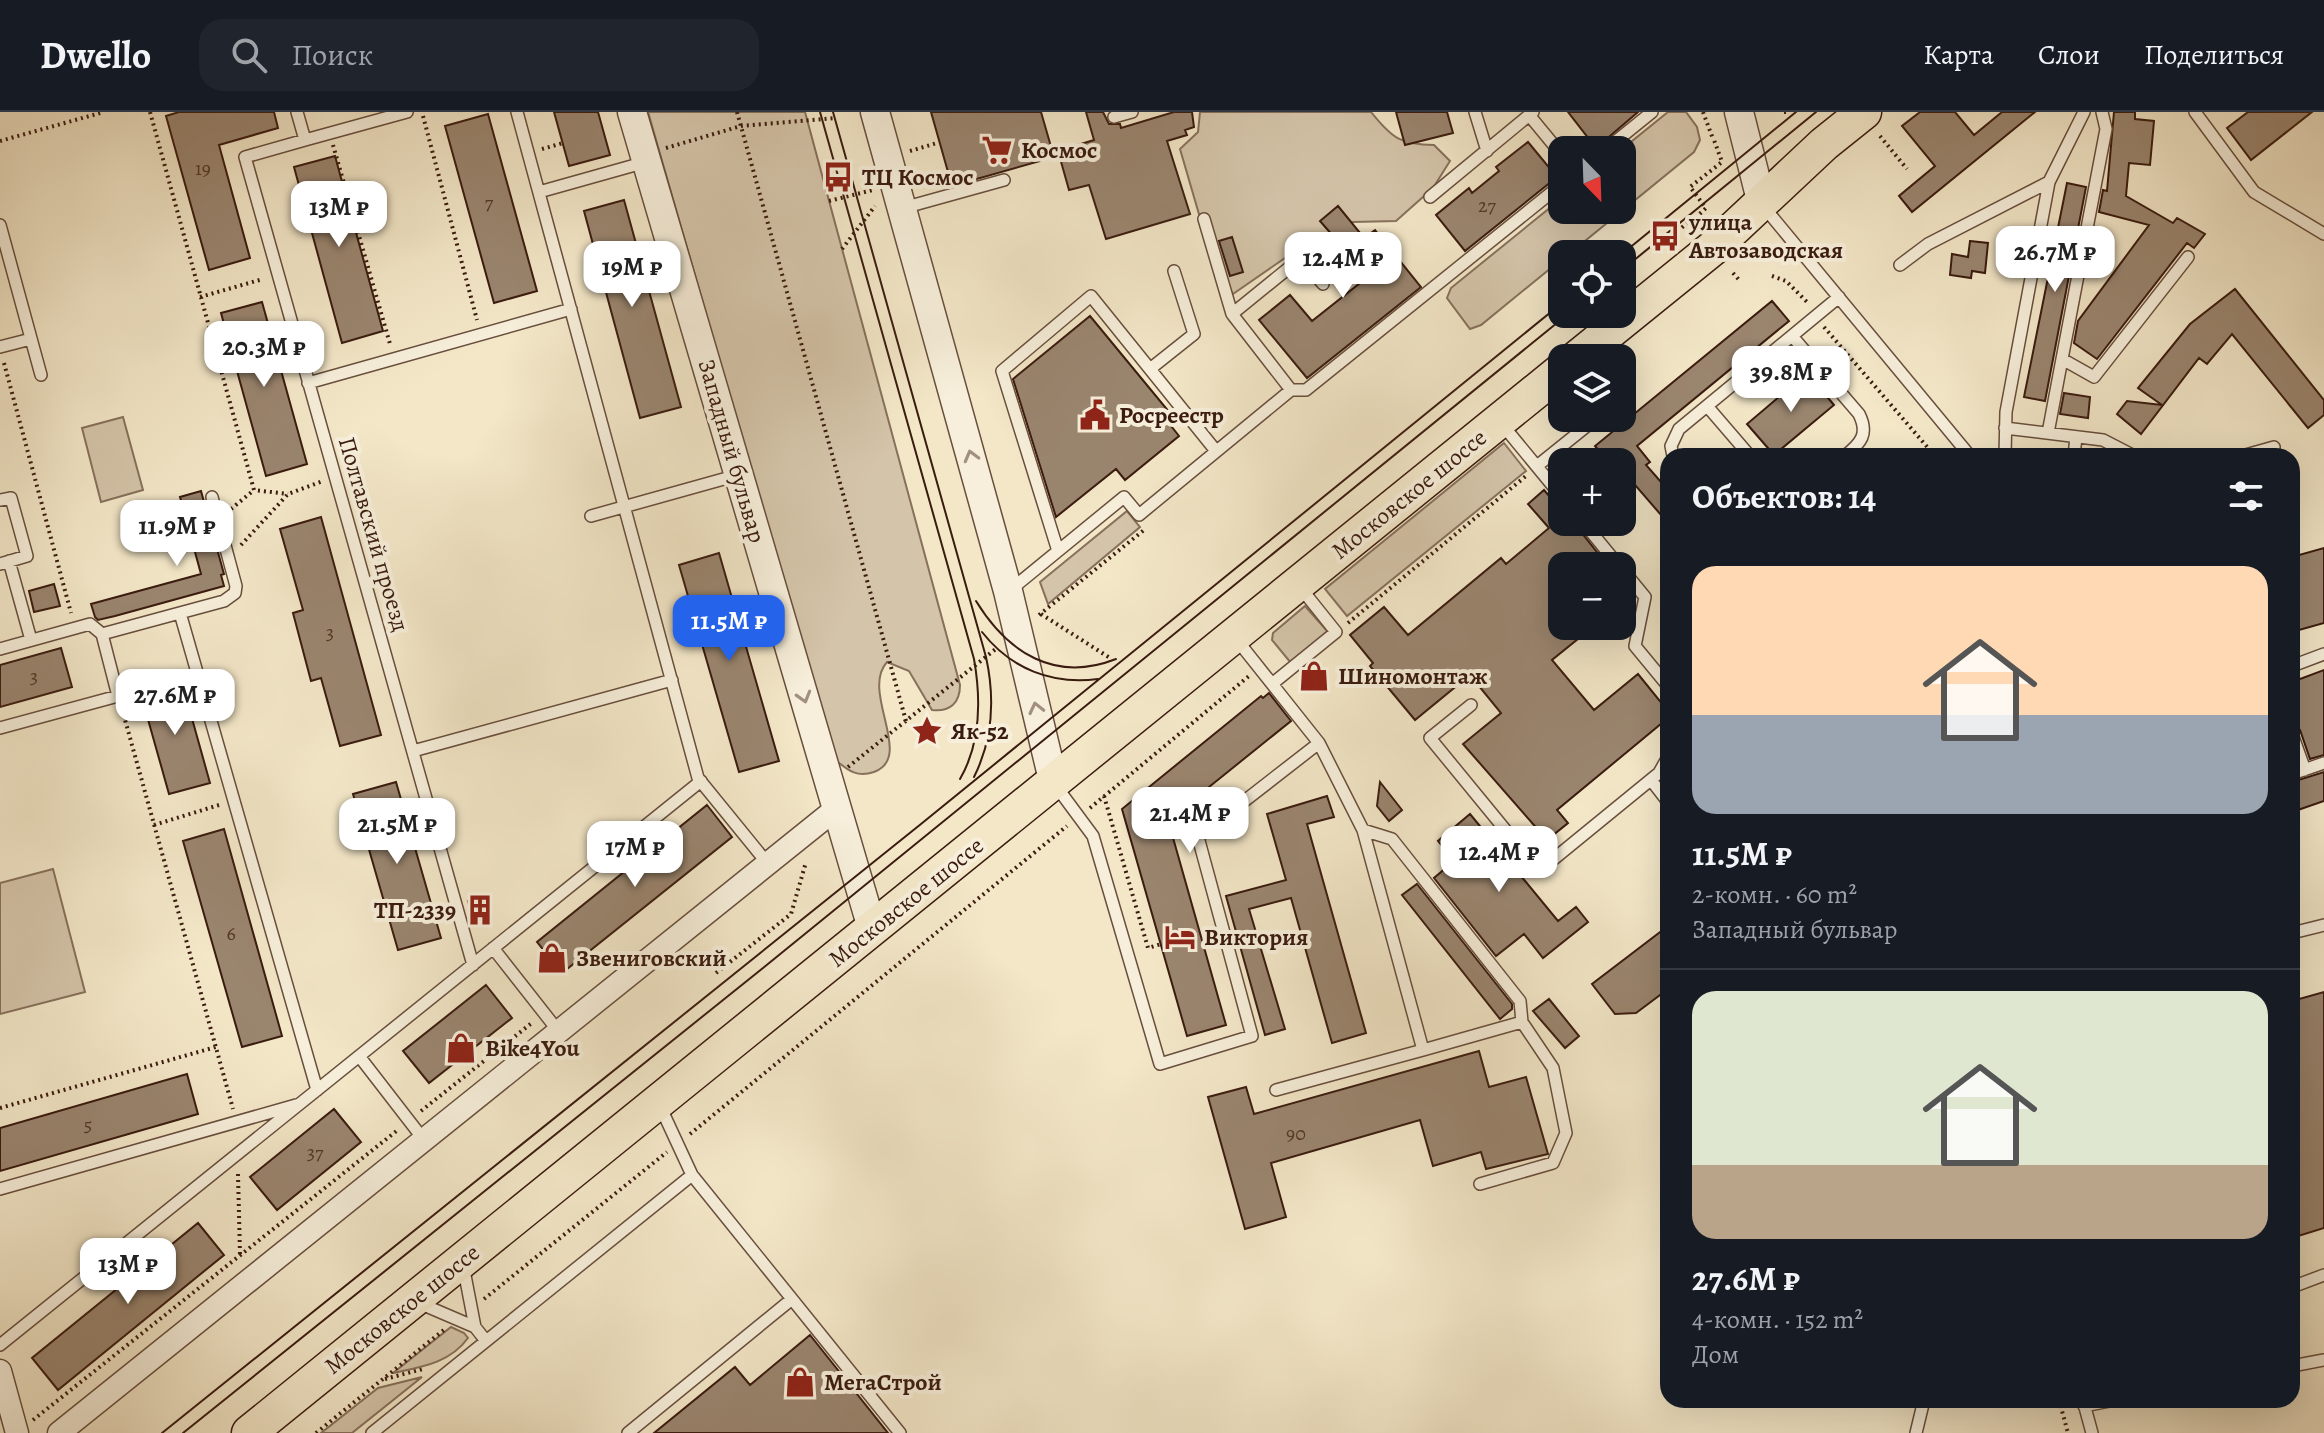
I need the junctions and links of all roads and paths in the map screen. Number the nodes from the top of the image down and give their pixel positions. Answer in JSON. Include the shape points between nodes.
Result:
{"nodes":[{"id":1,"x":104,"y":112,"type":"edge"},
{"id":2,"x":150,"y":112,"type":"edge"},
{"id":3,"x":297,"y":112,"type":"edge"},
{"id":4,"x":407,"y":112,"type":"edge"},
{"id":5,"x":421,"y":112,"type":"edge"},
{"id":6,"x":517,"y":112,"type":"edge"},
{"id":7,"x":632,"y":112,"type":"edge"},
{"id":8,"x":737,"y":112,"type":"edge"},
{"id":9,"x":875,"y":112,"type":"edge"},
{"id":10,"x":1132,"y":112,"type":"edge"},
{"id":11,"x":1475,"y":112,"type":"edge"},
{"id":12,"x":1652,"y":112,"type":"edge"},
{"id":13,"x":1739,"y":112,"type":"edge"},
{"id":14,"x":2084,"y":112,"type":"edge"},
{"id":15,"x":2102,"y":112,"type":"edge"},
{"id":16,"x":2198,"y":113,"type":"edge"},
{"id":17,"x":1531,"y":114,"type":"edge"},
{"id":18,"x":1114,"y":117,"type":"dead end"},
{"id":19,"x":836,"y":118,"type":"dead end"},
{"id":20,"x":1872,"y":124,"type":"edge"},
{"id":21,"x":741,"y":126,"type":"junction"},
{"id":22,"x":330,"y":133,"type":"junction"},
{"id":23,"x":1548,"y":136,"type":"edge"},
{"id":24,"x":1622,"y":136,"type":"edge"},
{"id":25,"x":305,"y":140,"type":"junction"},
{"id":26,"x":1714,"y":140,"type":"dead end"},
{"id":27,"x":0,"y":141,"type":"edge"},
{"id":28,"x":937,"y":143,"type":"dead end"},
{"id":29,"x":1487,"y":151,"type":"junction"},
{"id":30,"x":908,"y":152,"type":"dead end"},
{"id":31,"x":646,"y":158,"type":"junction"},
{"id":32,"x":1907,"y":169,"type":"dead end"},
{"id":33,"x":1004,"y":180,"type":"dead end"},
{"id":34,"x":2049,"y":182,"type":"junction"},
{"id":35,"x":876,"y":189,"type":"dead end"},
{"id":36,"x":539,"y":192,"type":"junction"},
{"id":37,"x":1548,"y":195,"type":"edge"},
{"id":38,"x":1430,"y":197,"type":"dead end"},
{"id":39,"x":829,"y":201,"type":"dead end"},
{"id":40,"x":893,"y":202,"type":"junction"},
{"id":41,"x":1762,"y":204,"type":"junction"},
{"id":42,"x":1706,"y":208,"type":"junction"},
{"id":43,"x":1204,"y":219,"type":"dead end"},
{"id":44,"x":1691,"y":222,"type":"dead end"},
{"id":45,"x":0,"y":225,"type":"edge"},
{"id":46,"x":2324,"y":234,"type":"edge"},
{"id":47,"x":1668,"y":239,"type":"dead end"},
{"id":48,"x":842,"y":249,"type":"dead end"},
{"id":49,"x":2188,"y":257,"type":"dead end"},
{"id":50,"x":1900,"y":265,"type":"dead end"},
{"id":51,"x":1174,"y":271,"type":"dead end"},
{"id":52,"x":1733,"y":273,"type":"dead end"},
{"id":53,"x":278,"y":275,"type":"junction"},
{"id":54,"x":1772,"y":276,"type":"dead end"},
{"id":55,"x":1740,"y":281,"type":"dead end"},
{"id":56,"x":1323,"y":284,"type":"dead end"},
{"id":57,"x":200,"y":297,"type":"junction"},
{"id":58,"x":1839,"y":297,"type":"junction"},
{"id":59,"x":571,"y":309,"type":"junction"},
{"id":60,"x":1232,"y":314,"type":"junction"},
{"id":61,"x":1815,"y":317,"type":"junction"},
{"id":62,"x":481,"y":334,"type":"junction"},
{"id":63,"x":1792,"y":336,"type":"junction"},
{"id":64,"x":31,"y":339,"type":"junction"},
{"id":65,"x":1594,"y":344,"type":"edge"},
{"id":66,"x":0,"y":348,"type":"edge"},
{"id":67,"x":394,"y":358,"type":"junction"},
{"id":68,"x":2062,"y":359,"type":"junction"},
{"id":69,"x":1150,"y":369,"type":"junction"},
{"id":70,"x":41,"y":375,"type":"dead end"},
{"id":71,"x":1548,"y":381,"type":"edge"},
{"id":72,"x":308,"y":383,"type":"junction"},
{"id":73,"x":1291,"y":390,"type":"junction"},
{"id":74,"x":1707,"y":406,"type":"junction"},
{"id":75,"x":1499,"y":421,"type":"junction"},
{"id":76,"x":2005,"y":428,"type":"junction"},
{"id":77,"x":1579,"y":432,"type":"edge"},
{"id":78,"x":2048,"y":433,"type":"junction"},
{"id":79,"x":2076,"y":437,"type":"junction"},
{"id":80,"x":2274,"y":447,"type":"dead end"},
{"id":81,"x":1671,"y":448,"type":"edge"},
{"id":82,"x":1743,"y":448,"type":"edge"},
{"id":83,"x":1855,"y":448,"type":"edge"},
{"id":84,"x":1928,"y":448,"type":"edge"},
{"id":85,"x":1963,"y":448,"type":"edge"},
{"id":86,"x":2005,"y":448,"type":"edge"},
{"id":87,"x":2075,"y":448,"type":"edge"},
{"id":88,"x":2122,"y":448,"type":"edge"},
{"id":89,"x":2270,"y":448,"type":"edge"},
{"id":90,"x":1216,"y":451,"type":"junction"},
{"id":91,"x":1537,"y":466,"type":"junction"},
{"id":92,"x":739,"y":475,"type":"junction"},
{"id":93,"x":335,"y":477,"type":"junction"},
{"id":94,"x":1548,"y":480,"type":"edge"},
{"id":95,"x":254,"y":490,"type":"junction"},
{"id":96,"x":288,"y":494,"type":"junction"},
{"id":97,"x":212,"y":497,"type":"dead end"},
{"id":98,"x":0,"y":500,"type":"edge"},
{"id":99,"x":625,"y":507,"type":"junction"},
{"id":100,"x":591,"y":516,"type":"dead end"},
{"id":101,"x":218,"y":521,"type":"junction"},
{"id":102,"x":1595,"y":536,"type":"edge"},
{"id":103,"x":1058,"y":551,"type":"junction"},
{"id":104,"x":1608,"y":552,"type":"edge"},
{"id":105,"x":228,"y":559,"type":"junction"},
{"id":106,"x":5,"y":562,"type":"edge"},
{"id":107,"x":1297,"y":584,"type":"junction"},
{"id":108,"x":1636,"y":586,"type":"edge"},
{"id":109,"x":1008,"y":591,"type":"junction"},
{"id":110,"x":180,"y":613,"type":"junction"},
{"id":111,"x":75,"y":627,"type":"junction"},
{"id":112,"x":1019,"y":631,"type":"junction"},
{"id":113,"x":1336,"y":632,"type":"junction"},
{"id":114,"x":102,"y":634,"type":"junction"},
{"id":115,"x":1234,"y":637,"type":"junction"},
{"id":116,"x":31,"y":640,"type":"junction"},
{"id":117,"x":0,"y":649,"type":"edge"},
{"id":118,"x":2324,"y":654,"type":"edge"},
{"id":119,"x":1110,"y":658,"type":"dead end"},
{"id":120,"x":2300,"y":663,"type":"edge"},
{"id":121,"x":1259,"y":668,"type":"junction"},
{"id":122,"x":1660,"y":676,"type":"edge"},
{"id":123,"x":672,"y":680,"type":"junction"},
{"id":124,"x":1272,"y":684,"type":"junction"},
{"id":125,"x":118,"y":696,"type":"junction"},
{"id":126,"x":1471,"y":705,"type":"dead end"},
{"id":127,"x":906,"y":721,"type":"junction"},
{"id":128,"x":0,"y":728,"type":"edge"},
{"id":129,"x":1319,"y":743,"type":"junction"},
{"id":130,"x":413,"y":751,"type":"junction"},
{"id":131,"x":2300,"y":756,"type":"edge"},
{"id":132,"x":2324,"y":763,"type":"edge"},
{"id":133,"x":2305,"y":770,"type":"junction"},
{"id":134,"x":1660,"y":771,"type":"edge"},
{"id":135,"x":2300,"y":772,"type":"edge"},
{"id":136,"x":1651,"y":780,"type":"junction"},
{"id":137,"x":701,"y":781,"type":"junction"},
{"id":138,"x":1054,"y":784,"type":"junction"},
{"id":139,"x":1660,"y":792,"type":"edge"},
{"id":140,"x":1104,"y":796,"type":"junction"},
{"id":141,"x":233,"y":801,"type":"junction"},
{"id":142,"x":827,"y":805,"type":"junction"},
{"id":143,"x":1079,"y":817,"type":"junction"},
{"id":144,"x":154,"y":825,"type":"junction"},
{"id":145,"x":1363,"y":830,"type":"junction"},
{"id":146,"x":768,"y":864,"type":"junction"},
{"id":147,"x":2324,"y":925,"type":"edge"},
{"id":148,"x":872,"y":928,"type":"junction"},
{"id":149,"x":2300,"y":931,"type":"edge"},
{"id":150,"x":1161,"y":944,"type":"dead end"},
{"id":151,"x":493,"y":948,"type":"junction"},
{"id":152,"x":473,"y":965,"type":"junction"},
{"id":153,"x":716,"y":973,"type":"dead end"},
{"id":154,"x":1522,"y":1022,"type":"junction"},
{"id":155,"x":559,"y":1032,"type":"junction"},
{"id":156,"x":216,"y":1047,"type":"junction"},
{"id":157,"x":1423,"y":1050,"type":"junction"},
{"id":158,"x":359,"y":1056,"type":"junction"},
{"id":159,"x":317,"y":1090,"type":"junction"},
{"id":160,"x":1276,"y":1090,"type":"dead end"},
{"id":161,"x":658,"y":1101,"type":"junction"},
{"id":162,"x":301,"y":1103,"type":"junction"},
{"id":163,"x":0,"y":1108,"type":"edge"},
{"id":164,"x":237,"y":1122,"type":"junction"},
{"id":165,"x":424,"y":1140,"type":"junction"},
{"id":166,"x":677,"y":1144,"type":"junction"},
{"id":167,"x":237,"y":1154,"type":"junction"},
{"id":168,"x":692,"y":1175,"type":"junction"},
{"id":169,"x":1480,"y":1184,"type":"dead end"},
{"id":170,"x":0,"y":1189,"type":"edge"},
{"id":171,"x":240,"y":1255,"type":"dead end"},
{"id":172,"x":462,"y":1261,"type":"junction"},
{"id":173,"x":2324,"y":1275,"type":"edge"},
{"id":174,"x":2300,"y":1284,"type":"edge"},
{"id":175,"x":792,"y":1299,"type":"junction"},
{"id":176,"x":413,"y":1300,"type":"junction"},
{"id":177,"x":471,"y":1309,"type":"junction"},
{"id":178,"x":458,"y":1319,"type":"junction"},
{"id":179,"x":475,"y":1327,"type":"junction"},
{"id":180,"x":486,"y":1341,"type":"junction"},
{"id":181,"x":0,"y":1345,"type":"edge"},
{"id":182,"x":2324,"y":1360,"type":"edge"},
{"id":183,"x":2300,"y":1364,"type":"edge"},
{"id":184,"x":0,"y":1371,"type":"edge"},
{"id":185,"x":445,"y":1374,"type":"junction"},
{"id":186,"x":383,"y":1380,"type":"junction"},
{"id":187,"x":1922,"y":1408,"type":"edge"},
{"id":188,"x":2061,"y":1408,"type":"edge"},
{"id":189,"x":2085,"y":1408,"type":"edge"},
{"id":190,"x":255,"y":1431,"type":"edge"},
{"id":191,"x":17,"y":1433,"type":"edge"},
{"id":192,"x":59,"y":1433,"type":"edge"},
{"id":193,"x":316,"y":1433,"type":"edge"},
{"id":194,"x":372,"y":1433,"type":"edge"},
{"id":195,"x":628,"y":1433,"type":"edge"},
{"id":196,"x":900,"y":1433,"type":"edge"},
{"id":197,"x":1916,"y":1433,"type":"edge"},
{"id":198,"x":2068,"y":1433,"type":"edge"},
{"id":199,"x":2092,"y":1433,"type":"edge"}],
"edges":[{"from":1,"to":27,"type":"path"},
{"from":2,"to":57,"type":"path"},
{"from":3,"to":25,"type":"lane"},
{"from":4,"to":22,"type":"lane"},
{"from":5,"to":62,"type":"path"},
{"from":6,"to":36,"type":"lane"},
{"from":7,"to":31,"type":"street","name":"Западный бульвар"},
{"from":8,"to":21,"type":"path"},
{"from":9,"to":40,"type":"street"},
{"from":10,"to":18,"type":"lane"},
{"from":11,"to":29,"type":"lane"},
{"from":12,"to":24,"type":"lane"},
{"from":13,"to":41,"type":"street"},
{"from":14,"to":34,"type":"lane"},
{"from":15,"to":68,"type":"lane","via":[[2106,129]]},
{"from":16,"to":46,"type":"lane","via":[[2254,192]]},
{"from":17,"to":23,"type":"lane"},
{"from":17,"to":29,"type":"lane"},
{"from":19,"to":21,"type":"path"},
{"from":20,"to":32,"type":"path"},
{"from":20,"to":41,"type":"main road","via":[[1824,144]]},
{"from":21,"to":31,"type":"path"},
{"from":21,"to":127,"type":"path"},
{"from":22,"to":25,"type":"lane"},
{"from":22,"to":67,"type":"path"},
{"from":25,"to":53,"type":"lane","name":"Полтавский проезд","via":[[245,157]]},
{"from":26,"to":42,"type":"path","via":[[1722,162],[1690,187]]},
{"from":28,"to":30,"type":"path"},
{"from":29,"to":38,"type":"lane"},
{"from":31,"to":36,"type":"lane"},
{"from":31,"to":92,"type":"street","name":"Западный бульвар"},
{"from":33,"to":40,"type":"lane"},
{"from":34,"to":50,"type":"lane","via":[[1928,244]]},
{"from":34,"to":76,"type":"lane"},
{"from":35,"to":39,"type":"path"},
{"from":36,"to":59,"type":"lane"},
{"from":37,"to":73,"type":"lane","via":[[1306,390]]},
{"from":40,"to":48,"type":"path"},
{"from":109,"to":40,"type":"street","one_way":true},
{"from":41,"to":58,"type":"lane"},
{"from":41,"to":65,"type":"main road"},
{"from":42,"to":44,"type":"path"},
{"from":42,"to":47,"type":"path"},
{"from":43,"to":60,"type":"lane"},
{"from":45,"to":64,"type":"lane"},
{"from":49,"to":68,"type":"lane","via":[[2094,377]]},
{"from":51,"to":69,"type":"lane","via":[[1194,334]]},
{"from":52,"to":55,"type":"path"},
{"from":53,"to":57,"type":"path"},
{"from":53,"to":72,"type":"lane","name":"Полтавский проезд"},
{"from":54,"to":61,"type":"path","via":[[1794,288]]},
{"from":56,"to":60,"type":"lane","via":[[1301,258]]},
{"from":57,"to":95,"type":"path"},
{"from":58,"to":61,"type":"lane"},
{"from":58,"to":85,"type":"lane"},
{"from":59,"to":62,"type":"lane"},
{"from":59,"to":99,"type":"lane"},
{"from":60,"to":73,"type":"lane"},
{"from":61,"to":63,"type":"lane"},
{"from":61,"to":84,"type":"path"},
{"from":62,"to":67,"type":"lane"},
{"from":63,"to":74,"type":"lane"},
{"from":63,"to":83,"type":"lane","via":[[1859,414],[1864,434]]},
{"from":64,"to":66,"type":"lane"},
{"from":64,"to":70,"type":"lane"},
{"from":66,"to":111,"type":"path"},
{"from":67,"to":72,"type":"lane"},
{"from":68,"to":78,"type":"lane"},
{"from":69,"to":90,"type":"lane"},
{"from":69,"to":103,"type":"lane","via":[[1091,296],[1002,371]]},
{"from":71,"to":75,"type":"main road","name":"Московское шоссе"},
{"from":72,"to":93,"type":"lane","name":"Полтавский проезд"},
{"from":73,"to":90,"type":"lane"},
{"from":74,"to":81,"type":"lane","via":[[1679,429]]},
{"from":74,"to":82,"type":"lane"},
{"from":75,"to":91,"type":"lane"},
{"from":75,"to":107,"type":"main road","name":"Московское шоссе"},
{"from":76,"to":78,"type":"lane"},
{"from":76,"to":86,"type":"lane"},
{"from":77,"to":91,"type":"lane"},
{"from":78,"to":79,"type":"lane"},
{"from":79,"to":87,"type":"lane"},
{"from":79,"to":88,"type":"lane"},
{"from":80,"to":89,"type":"lane"},
{"from":90,"to":103,"type":"lane","via":[[1139,515],[1124,497]]},
{"from":91,"to":94,"type":"lane"},
{"from":91,"to":113,"type":"path"},
{"from":92,"to":99,"type":"lane"},
{"from":92,"to":142,"type":"street","name":"Западный бульвар","one_way":true},
{"from":93,"to":96,"type":"path"},
{"from":93,"to":130,"type":"lane","name":"Полтавский проезд"},
{"from":95,"to":96,"type":"path"},
{"from":95,"to":101,"type":"path"},
{"from":96,"to":105,"type":"path"},
{"from":97,"to":101,"type":"lane"},
{"from":98,"to":106,"type":"lane","via":[[11,498],[27,556]]},
{"from":99,"to":100,"type":"lane"},
{"from":99,"to":123,"type":"lane"},
{"from":101,"to":105,"type":"lane"},
{"from":102,"to":104,"type":"lane"},
{"from":103,"to":109,"type":"lane"},
{"from":105,"to":110,"type":"lane","via":[[235,593]]},
{"from":106,"to":116,"type":"lane"},
{"from":107,"to":113,"type":"lane"},
{"from":107,"to":115,"type":"main road","name":"Московское шоссе"},
{"from":108,"to":122,"type":"lane","via":[[1645,597],[1635,646]]},
{"from":109,"to":112,"type":"street"},
{"from":110,"to":114,"type":"lane"},
{"from":110,"to":141,"type":"lane"},
{"from":111,"to":114,"type":"lane","via":[[90,624]]},
{"from":111,"to":116,"type":"lane"},
{"from":112,"to":119,"type":"path","via":[[1041,613]]},
{"from":112,"to":127,"type":"path"},
{"from":138,"to":112,"type":"street","one_way":true},
{"from":113,"to":124,"type":"lane"},
{"from":114,"to":125,"type":"lane"},
{"from":115,"to":121,"type":"lane"},
{"from":115,"to":138,"type":"main road","name":"Московское шоссе"},
{"from":116,"to":117,"type":"lane"},
{"from":118,"to":120,"type":"lane"},
{"from":121,"to":124,"type":"lane"},
{"from":121,"to":140,"type":"path"},
{"from":123,"to":130,"type":"lane"},
{"from":123,"to":137,"type":"lane"},
{"from":124,"to":129,"type":"lane"},
{"from":125,"to":128,"type":"lane"},
{"from":125,"to":144,"type":"path"},
{"from":126,"to":136,"type":"lane","via":[[1430,738],[1539,871]]},
{"from":127,"to":142,"type":"path"},
{"from":129,"to":143,"type":"lane","via":[[1198,837],[1252,1036],[1160,1064],[1093,836]]},
{"from":129,"to":145,"type":"lane"},
{"from":130,"to":152,"type":"lane","name":"Полтавский проезд"},
{"from":131,"to":133,"type":"lane"},
{"from":132,"to":133,"type":"lane"},
{"from":133,"to":135,"type":"lane"},
{"from":134,"to":136,"type":"lane"},
{"from":136,"to":139,"type":"lane"},
{"from":137,"to":146,"type":"lane"},
{"from":137,"to":151,"type":"lane"},
{"from":138,"to":143,"type":"lane"},
{"from":138,"to":148,"type":"main road","name":"Московское шоссе"},
{"from":140,"to":143,"type":"path"},
{"from":140,"to":150,"type":"path","via":[[1148,948]]},
{"from":141,"to":144,"type":"path"},
{"from":141,"to":159,"type":"lane"},
{"from":142,"to":146,"type":"street"},
{"from":142,"to":148,"type":"street","name":"Западный бульвар"},
{"from":142,"to":153,"type":"path","via":[[791,914]]},
{"from":143,"to":166,"type":"path"},
{"from":144,"to":156,"type":"path"},
{"from":145,"to":154,"type":"lane","via":[[1392,839],[1520,1001]]},
{"from":145,"to":157,"type":"lane"},
{"from":146,"to":155,"type":"street"},
{"from":147,"to":149,"type":"lane"},
{"from":148,"to":161,"type":"main road","name":"Московское шоссе"},
{"from":151,"to":152,"type":"lane"},
{"from":151,"to":155,"type":"lane"},
{"from":152,"to":158,"type":"lane"},
{"from":154,"to":157,"type":"lane"},
{"from":154,"to":169,"type":"lane","via":[[1553,1068],[1566,1133],[1553,1163]]},
{"from":155,"to":165,"type":"street"},
{"from":156,"to":163,"type":"path"},
{"from":156,"to":164,"type":"path"},
{"from":157,"to":160,"type":"lane"},
{"from":158,"to":159,"type":"lane"},
{"from":158,"to":165,"type":"lane"},
{"from":159,"to":162,"type":"lane"},
{"from":161,"to":166,"type":"lane"},
{"from":161,"to":172,"type":"main road","name":"Московское шоссе"},
{"from":162,"to":164,"type":"lane"},
{"from":162,"to":167,"type":"lane"},
{"from":164,"to":170,"type":"lane"},
{"from":165,"to":192,"type":"street"},
{"from":166,"to":168,"type":"lane"},
{"from":166,"to":177,"type":"path"},
{"from":167,"to":171,"type":"path"},
{"from":167,"to":181,"type":"lane"},
{"from":168,"to":175,"type":"lane"},
{"from":168,"to":180,"type":"lane"},
{"from":172,"to":176,"type":"main road","name":"Московское шоссе"},
{"from":172,"to":177,"type":"lane"},
{"from":173,"to":174,"type":"lane"},
{"from":175,"to":195,"type":"lane"},
{"from":175,"to":196,"type":"lane"},
{"from":176,"to":178,"type":"lane"},
{"from":176,"to":190,"type":"main road","name":"Московское шоссе"},
{"from":177,"to":179,"type":"lane"},
{"from":178,"to":179,"type":"lane"},
{"from":178,"to":186,"type":"path"},
{"from":179,"to":180,"type":"lane"},
{"from":180,"to":185,"type":"lane"},
{"from":182,"to":183,"type":"lane"},
{"from":184,"to":191,"type":"street"},
{"from":185,"to":186,"type":"path","via":[[438,1366]]},
{"from":185,"to":194,"type":"lane"},
{"from":186,"to":193,"type":"path"},
{"from":187,"to":197,"type":"lane"},
{"from":188,"to":198,"type":"path"},
{"from":189,"to":199,"type":"lane"}]}
